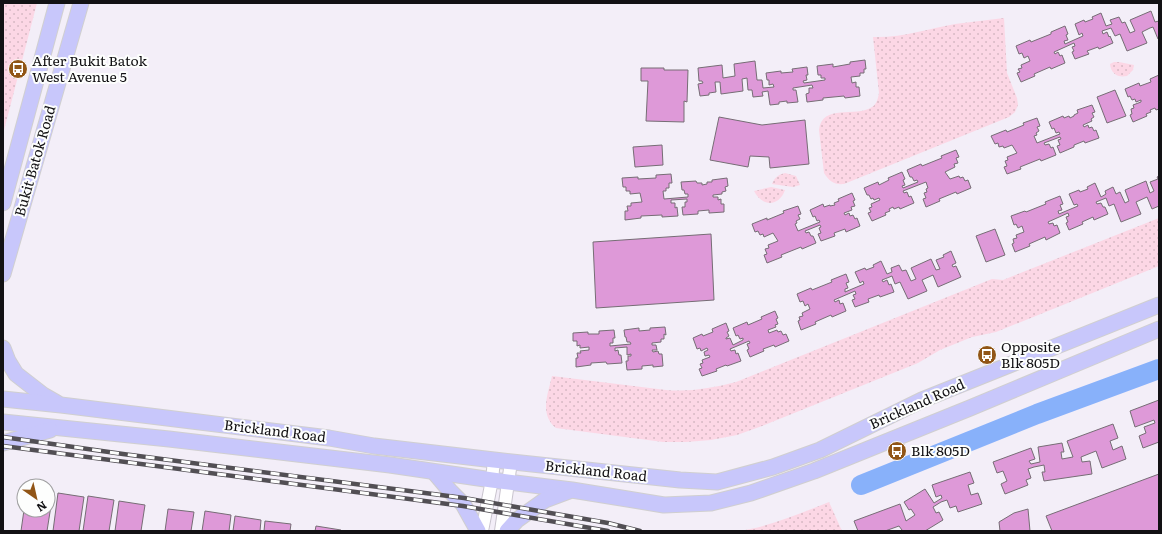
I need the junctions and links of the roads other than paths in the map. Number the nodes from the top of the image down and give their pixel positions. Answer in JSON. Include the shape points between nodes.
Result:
{"nodes":[{"id":1,"x":57,"y":3,"type":"edge"},
{"id":2,"x":81,"y":3,"type":"edge"},
{"id":3,"x":3,"y":203,"type":"edge"},
{"id":4,"x":3,"y":274,"type":"edge"},
{"id":5,"x":1159,"y":305,"type":"edge"},
{"id":6,"x":1159,"y":330,"type":"edge"},
{"id":7,"x":3,"y":348,"type":"edge"},
{"id":8,"x":3,"y":399,"type":"edge"},
{"id":9,"x":61,"y":405,"type":"junction"},
{"id":10,"x":3,"y":422,"type":"edge"},
{"id":11,"x":58,"y":428,"type":"junction"},
{"id":12,"x":3,"y":443,"type":"edge"},
{"id":13,"x":494,"y":460,"type":"junction"},
{"id":14,"x":511,"y":462,"type":"junction"},
{"id":15,"x":434,"y":472,"type":"junction"},
{"id":16,"x":492,"y":480,"type":"junction"},
{"id":17,"x":509,"y":482,"type":"junction"},
{"id":18,"x":572,"y":490,"type":"junction"},
{"id":19,"x":478,"y":531,"type":"edge"},
{"id":20,"x":482,"y":531,"type":"edge"},
{"id":21,"x":501,"y":531,"type":"edge"},
{"id":22,"x":506,"y":531,"type":"edge"}],
"edges":[{"from":1,"to":3,"type":"main road","name":"Bukit Batok Road"},
{"from":2,"to":4,"type":"main road","name":"Bukit Batok Road"},
{"from":5,"to":14,"type":"main road","name":"Brickland Road","via":[[922,400],[820,450],[774,467],[717,482]]},
{"from":6,"to":18,"type":"main road","name":"Brickland Road","via":[[821,469],[751,493],[710,503],[664,505]]},
{"from":7,"to":9,"type":"main road","via":[[16,374]]},
{"from":8,"to":9,"type":"main road","name":"Brickland Road"},
{"from":9,"to":13,"type":"main road","name":"Brickland Road"},
{"from":10,"to":11,"type":"main road","name":"Brickland Road"},
{"from":11,"to":12,"type":"main road"},
{"from":11,"to":15,"type":"main road","name":"Brickland Road"},
{"from":13,"to":14,"type":"main road","name":"Brickland Road"},
{"from":13,"to":16,"type":"street"},
{"from":14,"to":17,"type":"street"},
{"from":15,"to":16,"type":"main road","name":"Brickland Road"},
{"from":15,"to":19,"type":"main road","via":[[463,504]]},
{"from":16,"to":17,"type":"main road","name":"Brickland Road"},
{"from":16,"to":20,"type":"street"},
{"from":17,"to":18,"type":"main road","name":"Brickland Road"},
{"from":17,"to":21,"type":"street"},
{"from":18,"to":22,"type":"main road","via":[[545,500]]}]}
